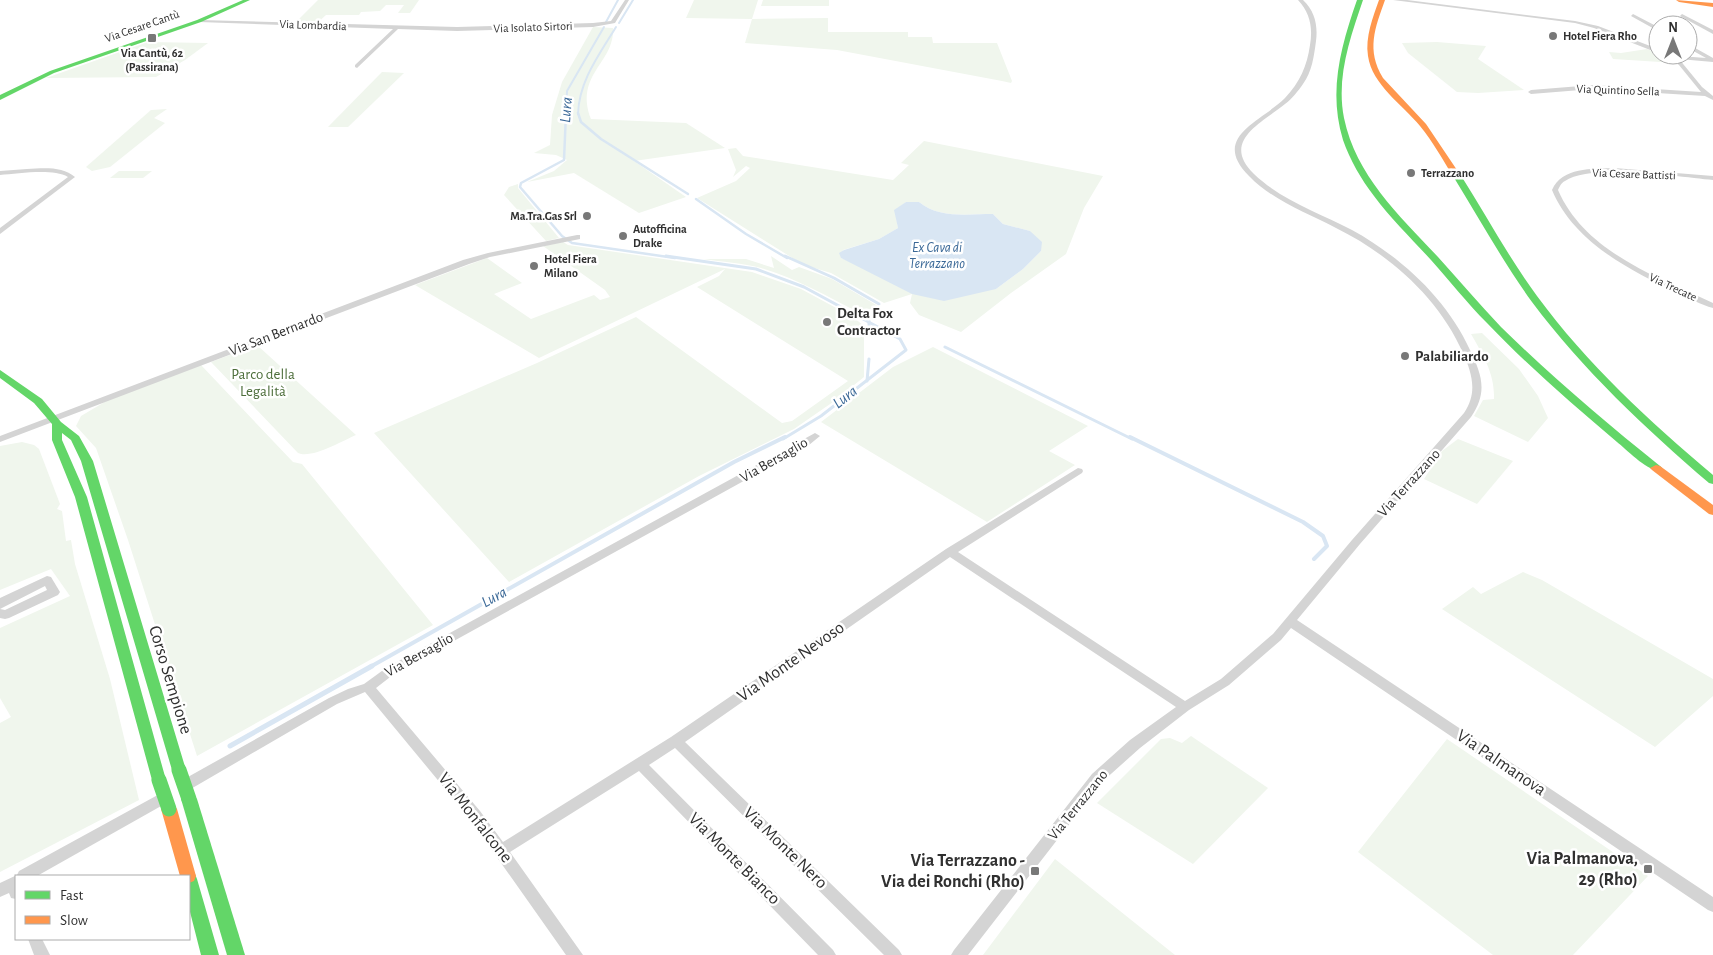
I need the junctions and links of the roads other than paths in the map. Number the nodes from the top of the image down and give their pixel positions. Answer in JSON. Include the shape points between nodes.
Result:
{"nodes":[{"id":1,"x":248,"y":0,"type":"edge"},
{"id":2,"x":627,"y":0,"type":"edge"},
{"id":3,"x":1300,"y":0,"type":"edge"},
{"id":4,"x":1360,"y":0,"type":"edge"},
{"id":5,"x":1381,"y":0,"type":"edge"},
{"id":6,"x":1395,"y":0,"type":"edge"},
{"id":7,"x":1679,"y":0,"type":"edge"},
{"id":8,"x":1705,"y":0,"type":"edge"},
{"id":9,"x":1713,"y":1,"type":"edge"},
{"id":10,"x":1713,"y":5,"type":"edge"},
{"id":11,"x":1632,"y":15,"type":"dead end"},
{"id":12,"x":199,"y":21,"type":"junction"},
{"id":13,"x":1648,"y":24,"type":"edge"},
{"id":14,"x":1698,"y":24,"type":"edge"},
{"id":15,"x":397,"y":28,"type":"junction"},
{"id":16,"x":426,"y":28,"type":"joint"},
{"id":17,"x":1713,"y":32,"type":"edge"},
{"id":18,"x":1648,"y":47,"type":"edge"},
{"id":19,"x":1698,"y":52,"type":"edge"},
{"id":20,"x":1698,"y":59,"type":"edge"},
{"id":21,"x":1713,"y":60,"type":"edge"},
{"id":22,"x":1679,"y":65,"type":"edge"},
{"id":23,"x":357,"y":66,"type":"dead end"},
{"id":24,"x":1531,"y":92,"type":"dead end"},
{"id":25,"x":1705,"y":94,"type":"junction"},
{"id":26,"x":0,"y":98,"type":"edge"},
{"id":27,"x":1713,"y":98,"type":"edge"},
{"id":28,"x":0,"y":173,"type":"edge"},
{"id":29,"x":1713,"y":178,"type":"edge"},
{"id":30,"x":0,"y":232,"type":"edge"},
{"id":31,"x":577,"y":237,"type":"dead end"},
{"id":32,"x":1633,"y":268,"type":"joint"},
{"id":33,"x":1713,"y":306,"type":"edge"},
{"id":34,"x":0,"y":373,"type":"edge"},
{"id":35,"x":55,"y":421,"type":"junction"},
{"id":36,"x":816,"y":436,"type":"dead end"},
{"id":37,"x":0,"y":439,"type":"edge"},
{"id":38,"x":1078,"y":470,"type":"dead end"},
{"id":39,"x":1713,"y":481,"type":"edge"},
{"id":40,"x":1713,"y":511,"type":"edge"},
{"id":41,"x":950,"y":552,"type":"junction"},
{"id":42,"x":0,"y":605,"type":"edge"},
{"id":43,"x":0,"y":613,"type":"edge"},
{"id":44,"x":1290,"y":622,"type":"junction"},
{"id":45,"x":368,"y":687,"type":"junction"},
{"id":46,"x":1185,"y":707,"type":"junction"},
{"id":47,"x":676,"y":741,"type":"junction"},
{"id":48,"x":640,"y":764,"type":"junction"},
{"id":49,"x":502,"y":850,"type":"junction"},
{"id":50,"x":31,"y":875,"type":"edge"},
{"id":51,"x":187,"y":875,"type":"edge"},
{"id":52,"x":190,"y":885,"type":"edge"},
{"id":53,"x":1713,"y":906,"type":"edge"},
{"id":54,"x":35,"y":940,"type":"edge"},
{"id":55,"x":42,"y":955,"type":"edge"},
{"id":56,"x":210,"y":955,"type":"edge"},
{"id":57,"x":236,"y":955,"type":"edge"},
{"id":58,"x":574,"y":955,"type":"edge"},
{"id":59,"x":828,"y":955,"type":"edge"},
{"id":60,"x":894,"y":955,"type":"edge"},
{"id":61,"x":958,"y":955,"type":"edge"}],
"edges":[{"from":1,"to":12,"type":"main road","name":"Via Cesare Cantù"},
{"from":2,"to":16,"type":"street","name":"Via Isolato Sirtori","via":[[609,24]]},
{"from":3,"to":44,"type":"street","name":"Via Terrazzano","via":[[1310,11],[1315,28],[1308,70],[1284,102],[1243,132],[1238,144],[1240,161],[1251,175],[1274,192],[1365,241],[1411,276],[1463,342],[1478,391],[1477,400],[1468,415]]},
{"from":4,"to":40,"type":"main road","via":[[1343,54],[1340,103],[1344,126],[1370,187],[1498,329],[1635,452]]},
{"from":5,"to":39,"type":"main road","via":[[1368,41],[1375,70],[1388,89],[1422,124],[1525,286],[1584,360],[1644,420]]},
{"from":6,"to":18,"type":"street","via":[[1575,22]]},
{"from":7,"to":10,"type":"main road"},
{"from":8,"to":9,"type":"main road"},
{"from":11,"to":13,"type":"street"},
{"from":12,"to":15,"type":"street","name":"Via Lombardia"},
{"from":12,"to":26,"type":"main road","name":"Via Cesare Cantù","via":[[44,75]]},
{"from":14,"to":17,"type":"street"},
{"from":15,"to":16,"type":"street","name":"Via Lombardia"},
{"from":15,"to":23,"type":"street"},
{"from":19,"to":21,"type":"street"},
{"from":20,"to":21,"type":"street"},
{"from":22,"to":25,"type":"street"},
{"from":24,"to":25,"type":"street","name":"Via Quintino Sella","via":[[1593,87]]},
{"from":25,"to":27,"type":"street"},
{"from":28,"to":30,"type":"street","via":[[57,171],[72,177]]},
{"from":29,"to":32,"type":"street","name":"Via Cesare Battisti","via":[[1601,171],[1574,174],[1560,181],[1556,192],[1579,227],[1600,247]]},
{"from":31,"to":35,"type":"street","name":"Via San Bernardo","via":[[466,262]]},
{"from":32,"to":33,"type":"street","name":"Via Trecate"},
{"from":34,"to":35,"type":"main road","name":"Corso Sempione","via":[[38,401]]},
{"from":35,"to":37,"type":"street","name":"Via San Bernardo"},
{"from":35,"to":51,"type":"main road","bridge":true,"via":[[57,440],[81,497]]},
{"from":35,"to":57,"type":"main road","name":"Corso Sempione","bridge":true,"via":[[75,438],[87,461]]},
{"from":36,"to":45,"type":"street","name":"Via Bersaglio","via":[[384,675]]},
{"from":38,"to":41,"type":"street","name":"Via Monte Nevoso"},
{"from":41,"to":46,"type":"street"},
{"from":41,"to":47,"type":"street","name":"Via Monte Nevoso"},
{"from":42,"to":43,"type":"street","via":[[4,600],[47,580],[54,592],[5,615]]},
{"from":44,"to":46,"type":"street","name":"Via Terrazzano","via":[[1246,666]]},
{"from":44,"to":53,"type":"street","name":"Via Palmanova"},
{"from":45,"to":49,"type":"street","name":"Via Monfalcone"},
{"from":45,"to":50,"type":"street","name":"Via Bersaglio","via":[[304,718]]},
{"from":46,"to":61,"type":"street","name":"Via Terrazzano","via":[[1135,744],[1097,778]]},
{"from":47,"to":48,"type":"street","name":"Via Monte Nevoso"},
{"from":47,"to":60,"type":"street","name":"Via Monte Nero"},
{"from":48,"to":49,"type":"street","name":"Via Monte Nevoso"},
{"from":48,"to":59,"type":"street","name":"Via Monte Bianco"},
{"from":49,"to":58,"type":"street","name":"Via Monfalcone"},
{"from":52,"to":56,"type":"main road"},
{"from":54,"to":55,"type":"street"}]}
